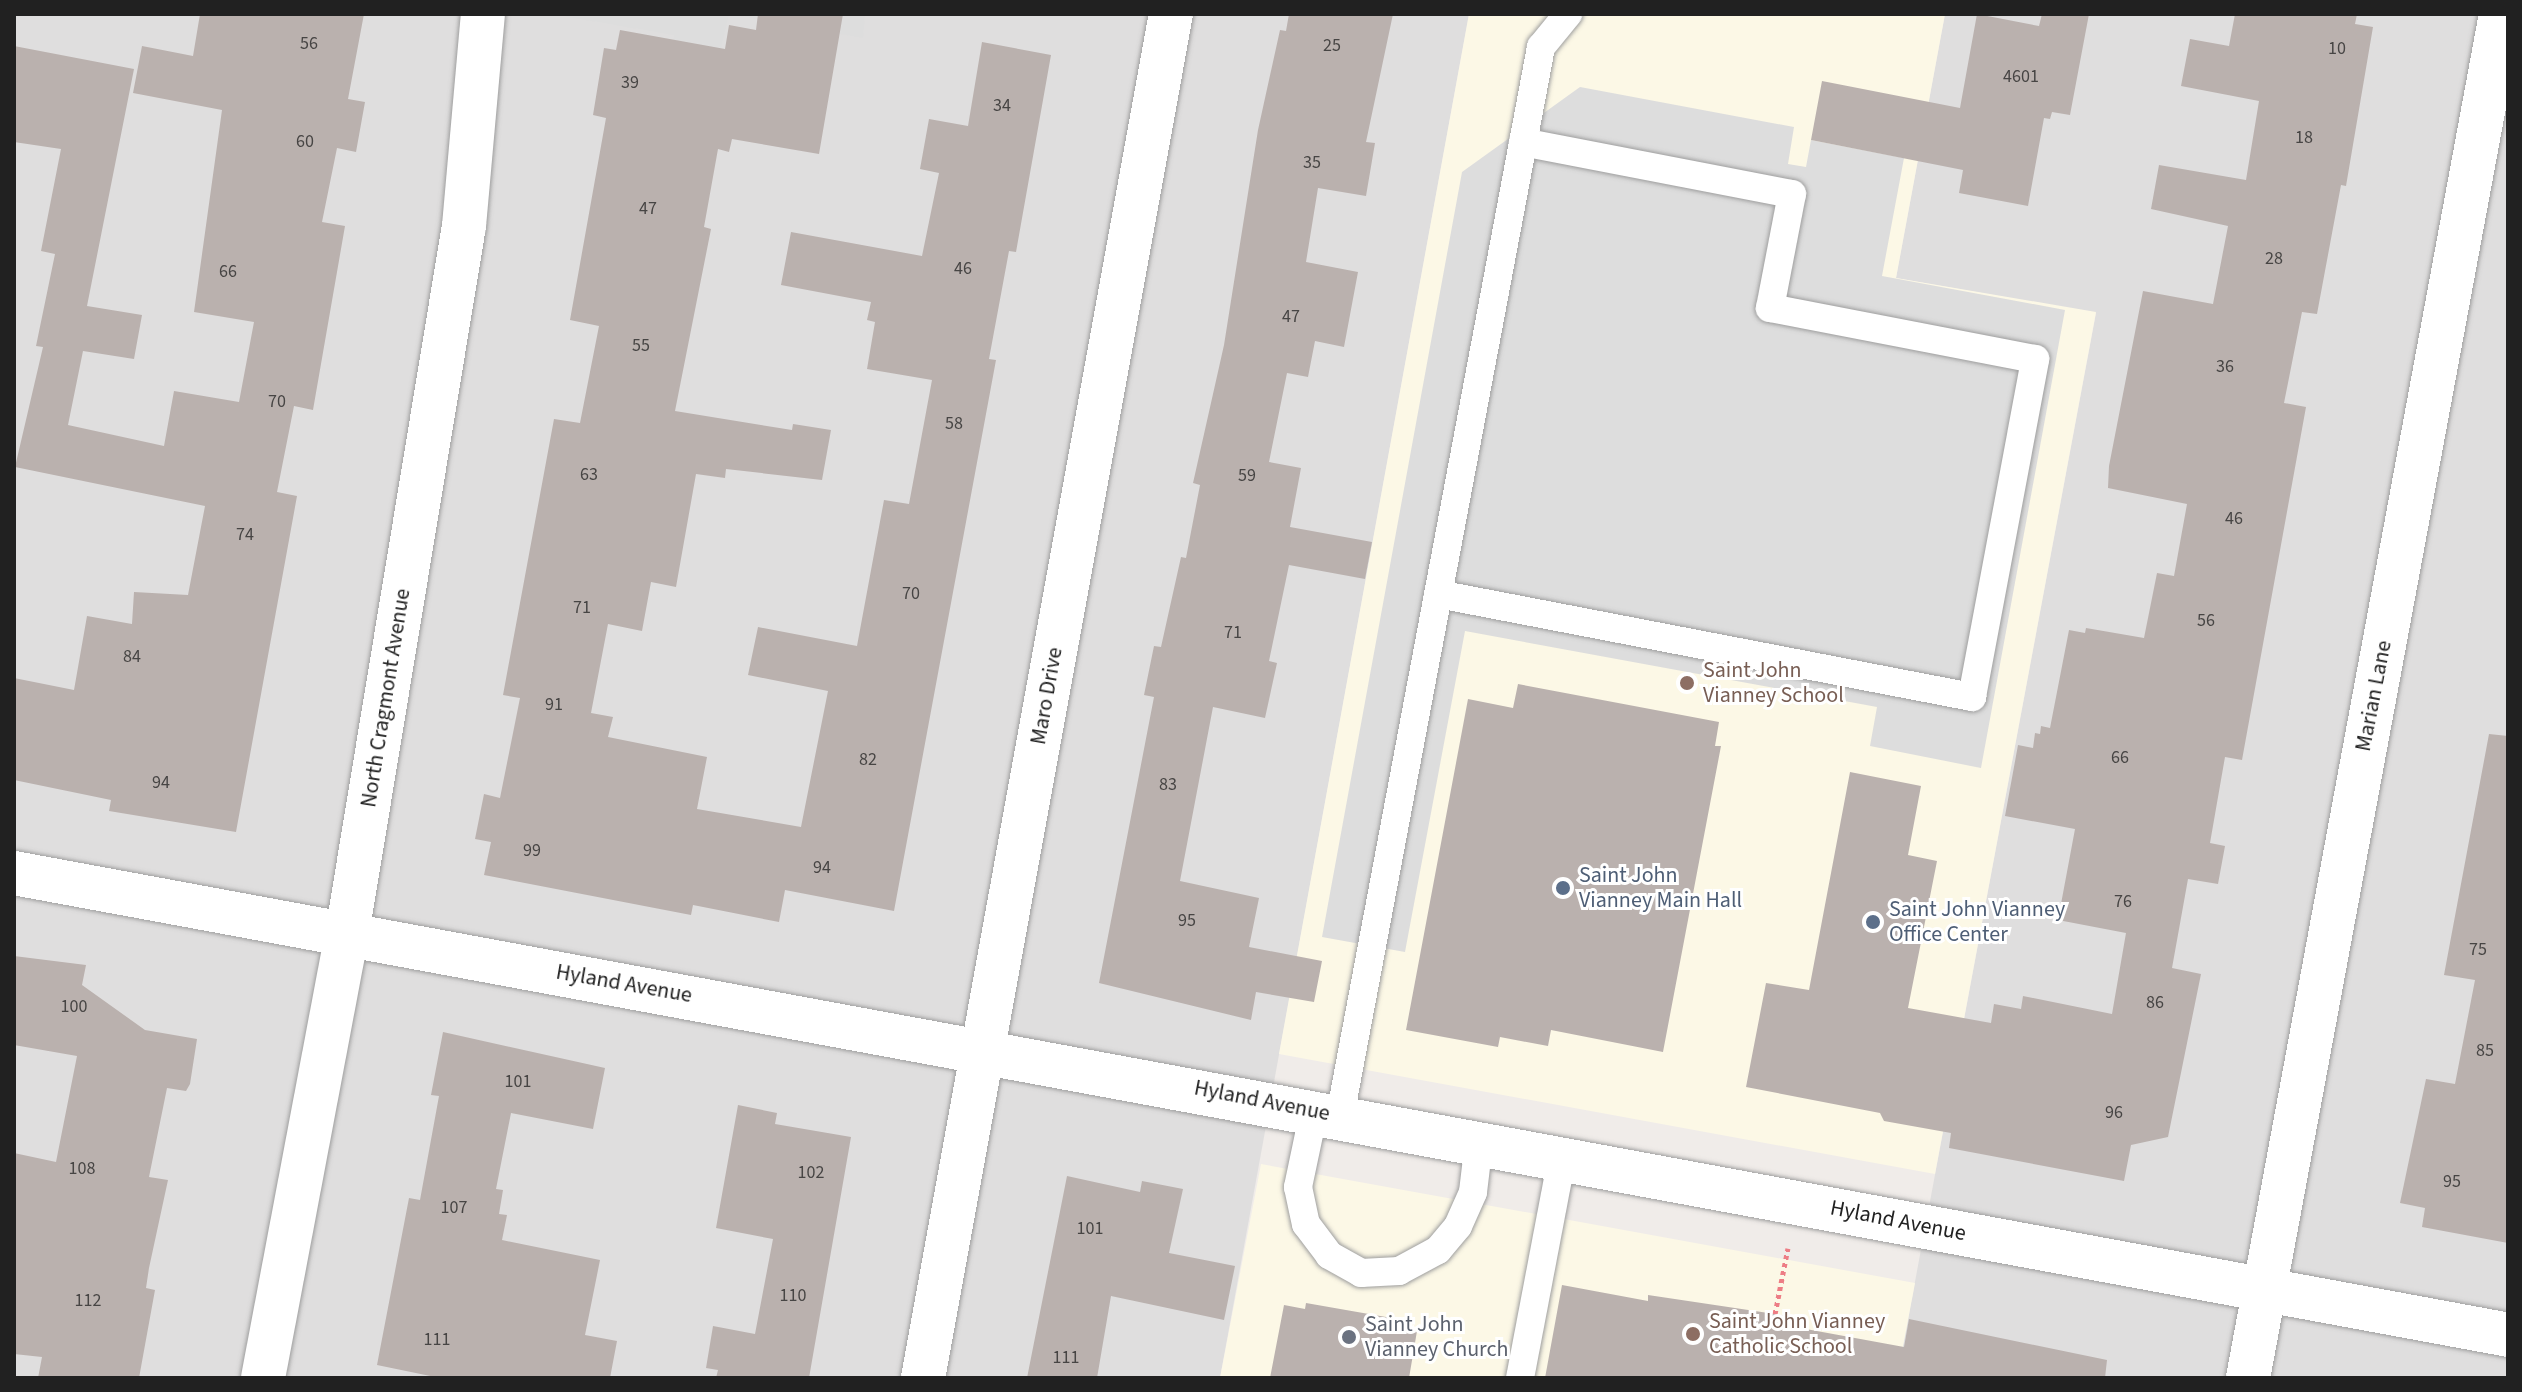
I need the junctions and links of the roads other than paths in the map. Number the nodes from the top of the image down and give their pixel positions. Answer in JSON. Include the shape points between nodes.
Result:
{"nodes":[{"id":1,"x":483,"y":14,"type":"edge"},
{"id":2,"x":1171,"y":14,"type":"edge"},
{"id":3,"x":1568,"y":14,"type":"edge"},
{"id":4,"x":2501,"y":14,"type":"edge"},
{"id":5,"x":1523,"y":142,"type":"junction"},
{"id":6,"x":1438,"y":594,"type":"junction"},
{"id":7,"x":14,"y":873,"type":"edge"},
{"id":8,"x":347,"y":934,"type":"junction"},
{"id":9,"x":983,"y":1049,"type":"junction"},
{"id":10,"x":1327,"y":1114,"type":"junction"},
{"id":11,"x":1479,"y":1142,"type":"junction"},
{"id":12,"x":1562,"y":1158,"type":"junction"},
{"id":13,"x":2264,"y":1290,"type":"junction"},
{"id":14,"x":2508,"y":1335,"type":"edge"},
{"id":15,"x":263,"y":1378,"type":"edge"},
{"id":16,"x":923,"y":1378,"type":"edge"},
{"id":17,"x":1520,"y":1378,"type":"edge"},
{"id":18,"x":2248,"y":1378,"type":"edge"}],
"edges":[{"from":1,"to":8,"type":"street","name":"North Cragmont Avenue","via":[[464,226]]},
{"from":2,"to":9,"type":"street","name":"Maro Drive"},
{"from":3,"to":5,"type":"lane","via":[[1541,47]]},
{"from":4,"to":13,"type":"street","name":"Marian Lane"},
{"from":5,"to":6,"type":"lane"},
{"from":5,"to":6,"type":"lane","via":[[1792,194],[1770,308],[2035,359],[1972,697]]},
{"from":6,"to":10,"type":"lane"},
{"from":7,"to":8,"type":"street","name":"Hyland Avenue"},
{"from":8,"to":9,"type":"street","name":"Hyland Avenue"},
{"from":8,"to":15,"type":"street","name":"North Cragmont Avenue"},
{"from":9,"to":10,"type":"street","name":"Hyland Avenue"},
{"from":9,"to":16,"type":"street","name":"Maro Drive"},
{"from":10,"to":11,"type":"street","name":"Hyland Avenue"},
{"from":10,"to":11,"type":"lane","via":[[1298,1187],[1306,1224],[1329,1255],[1361,1273],[1399,1271],[1438,1250],[1458,1226],[1473,1192]]},
{"from":11,"to":12,"type":"street","name":"Hyland Avenue"},
{"from":12,"to":13,"type":"street","name":"Hyland Avenue"},
{"from":12,"to":17,"type":"lane"},
{"from":13,"to":14,"type":"street","name":"Hyland Avenue"},
{"from":13,"to":18,"type":"street","name":"Marian Lane"}]}
